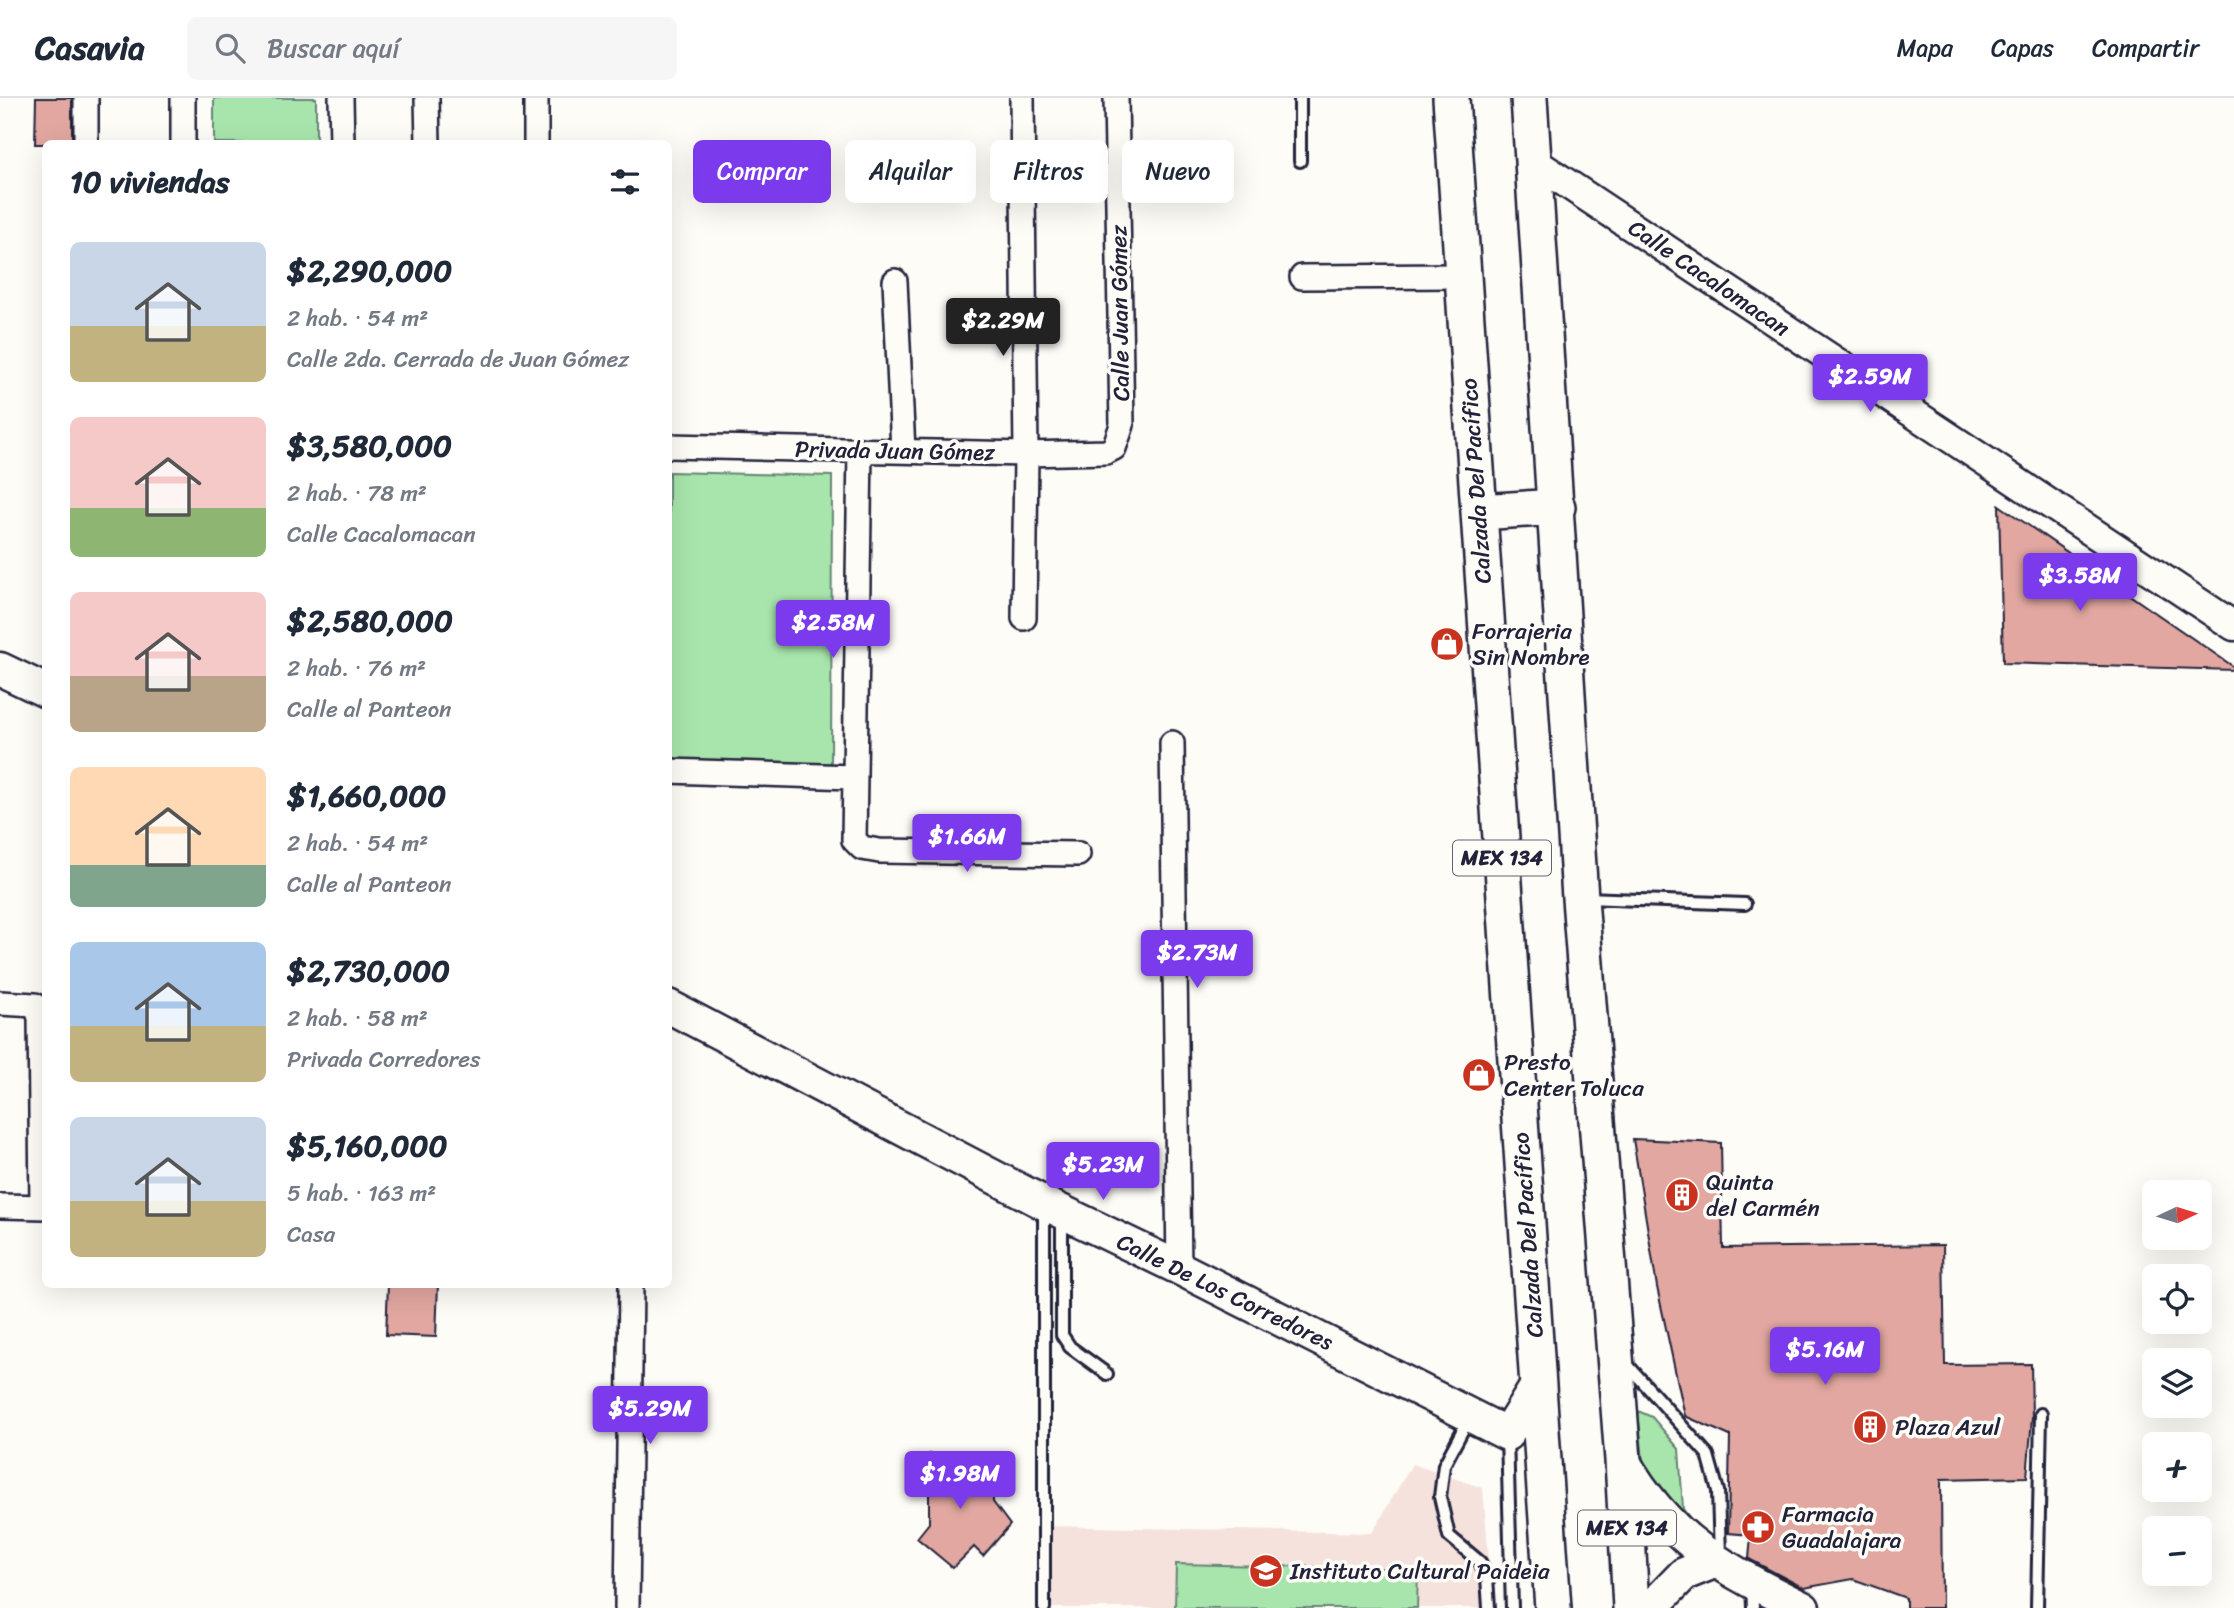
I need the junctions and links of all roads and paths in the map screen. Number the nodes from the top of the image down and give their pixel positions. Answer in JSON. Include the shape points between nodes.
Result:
{"nodes":[{"id":1,"x":86,"y":98,"type":"edge"},
{"id":2,"x":183,"y":98,"type":"edge"},
{"id":3,"x":341,"y":98,"type":"edge"},
{"id":4,"x":428,"y":98,"type":"edge"},
{"id":5,"x":536,"y":98,"type":"edge"},
{"id":6,"x":1021,"y":98,"type":"edge"},
{"id":7,"x":1116,"y":98,"type":"edge"},
{"id":8,"x":1300,"y":98,"type":"edge"},
{"id":9,"x":1529,"y":98,"type":"edge"},
{"id":10,"x":1446,"y":101,"type":"edge"},
{"id":11,"x":86,"y":140,"type":"edge"},
{"id":12,"x":183,"y":140,"type":"edge"},
{"id":13,"x":342,"y":140,"type":"edge"},
{"id":14,"x":428,"y":140,"type":"edge"},
{"id":15,"x":536,"y":140,"type":"edge"},
{"id":16,"x":1300,"y":161,"type":"dead end"},
{"id":17,"x":1533,"y":161,"type":"junction"},
{"id":18,"x":1462,"y":276,"type":"junction"},
{"id":19,"x":1302,"y":277,"type":"dead end"},
{"id":20,"x":895,"y":281,"type":"dead end"},
{"id":21,"x":1118,"y":443,"type":"joint"},
{"id":22,"x":672,"y":446,"type":"edge"},
{"id":23,"x":860,"y":450,"type":"junction"},
{"id":24,"x":903,"y":451,"type":"junction"},
{"id":25,"x":1026,"y":454,"type":"junction"},
{"id":26,"x":1558,"y":507,"type":"junction"},
{"id":27,"x":1479,"y":512,"type":"junction"},
{"id":28,"x":1024,"y":618,"type":"dead end"},
{"id":29,"x":2234,"y":626,"type":"edge"},
{"id":30,"x":0,"y":668,"type":"edge"},
{"id":31,"x":42,"y":689,"type":"edge"},
{"id":32,"x":1172,"y":743,"type":"dead end"},
{"id":33,"x":672,"y":771,"type":"edge"},
{"id":34,"x":853,"y":777,"type":"junction"},
{"id":35,"x":1078,"y":854,"type":"dead end"},
{"id":36,"x":1580,"y":898,"type":"junction"},
{"id":37,"x":1745,"y":904,"type":"dead end"},
{"id":38,"x":0,"y":1003,"type":"edge"},
{"id":39,"x":672,"y":1008,"type":"edge"},
{"id":40,"x":42,"y":1112,"type":"edge"},
{"id":41,"x":0,"y":1206,"type":"edge"},
{"id":42,"x":42,"y":1206,"type":"edge"},
{"id":43,"x":1053,"y":1208,"type":"junction"},
{"id":44,"x":1179,"y":1268,"type":"junction"},
{"id":45,"x":631,"y":1288,"type":"edge"},
{"id":46,"x":1614,"y":1351,"type":"junction"},
{"id":47,"x":1107,"y":1374,"type":"dead end"},
{"id":48,"x":1538,"y":1384,"type":"junction"},
{"id":49,"x":2041,"y":1415,"type":"dead end"},
{"id":50,"x":1471,"y":1416,"type":"junction"},
{"id":51,"x":1507,"y":1434,"type":"junction"},
{"id":52,"x":1623,"y":1460,"type":"junction"},
{"id":53,"x":1717,"y":1564,"type":"junction"},
{"id":54,"x":1673,"y":1595,"type":"edge"},
{"id":55,"x":1753,"y":1596,"type":"edge"},
{"id":56,"x":1639,"y":1605,"type":"edge"},
{"id":57,"x":627,"y":1608,"type":"edge"},
{"id":58,"x":1044,"y":1608,"type":"edge"},
{"id":59,"x":1489,"y":1608,"type":"edge"},
{"id":60,"x":1512,"y":1608,"type":"edge"},
{"id":61,"x":1553,"y":1608,"type":"edge"},
{"id":62,"x":1802,"y":1608,"type":"edge"},
{"id":63,"x":2037,"y":1608,"type":"edge"}],
"edges":[{"from":1,"to":11,"type":"street"},
{"from":2,"to":12,"type":"street"},
{"from":3,"to":13,"type":"street"},
{"from":4,"to":14,"type":"street"},
{"from":5,"to":15,"type":"street"},
{"from":6,"to":25,"type":"street"},
{"from":7,"to":21,"type":"street","name":"Calle Juan Gómez","via":[[1122,425]]},
{"from":8,"to":16,"type":"lane"},
{"from":9,"to":17,"type":"main road","number":"MEX 134"},
{"from":10,"to":18,"type":"main road","name":"Calzada Del Pacífico","number":"MEX 134"},
{"from":17,"to":26,"type":"main road","number":"MEX 134"},
{"from":17,"to":29,"type":"street","name":"Calle Cacalomacan"},
{"from":18,"to":19,"type":"street"},
{"from":18,"to":27,"type":"main road","name":"Calzada Del Pacífico","number":"MEX 134"},
{"from":20,"to":24,"type":"street"},
{"from":21,"to":25,"type":"street","name":"Privada Juan Gómez","via":[[1106,452]]},
{"from":22,"to":23,"type":"street","name":"Privada Juan Gómez"},
{"from":23,"to":24,"type":"street","name":"Privada Juan Gómez"},
{"from":23,"to":34,"type":"street"},
{"from":24,"to":25,"type":"street","name":"Privada Juan Gómez"},
{"from":25,"to":28,"type":"street"},
{"from":26,"to":27,"type":"main road"},
{"from":26,"to":36,"type":"main road","number":"MEX 134"},
{"from":27,"to":48,"type":"main road","name":"Calzada Del Pacífico","number":"MEX 134"},
{"from":30,"to":31,"type":"main road"},
{"from":32,"to":44,"type":"street"},
{"from":33,"to":34,"type":"street"},
{"from":34,"to":35,"type":"street","via":[[853,835],[862,848]]},
{"from":36,"to":37,"type":"lane"},
{"from":36,"to":46,"type":"main road","number":"MEX 134"},
{"from":38,"to":40,"type":"street","via":[[35,1005],[40,1017]]},
{"from":39,"to":43,"type":"main road","name":"Calle De Los Corredores"},
{"from":41,"to":42,"type":"street"},
{"from":43,"to":44,"type":"main road","name":"Calle De Los Corredores"},
{"from":43,"to":47,"type":"lane","via":[[1062,1335],[1070,1347]]},
{"from":43,"to":58,"type":"lane"},
{"from":44,"to":50,"type":"main road","name":"Calle De Los Corredores"},
{"from":45,"to":57,"type":"street"},
{"from":46,"to":52,"type":"main road","number":"MEX 134"},
{"from":46,"to":53,"type":"lane","via":[[1708,1455],[1718,1491]]},
{"from":48,"to":51,"type":"main road"},
{"from":48,"to":61,"type":"main road","name":"Calzada Del Pacífico","number":"MEX 134"},
{"from":49,"to":63,"type":"lane"},
{"from":50,"to":51,"type":"main road","name":"Calle De Los Corredores"},
{"from":50,"to":59,"type":"lane","via":[[1444,1465],[1440,1497],[1449,1536],[1480,1562],[1487,1577]]},
{"from":51,"to":60,"type":"lane"},
{"from":52,"to":53,"type":"main road","via":[[1652,1506]]},
{"from":52,"to":56,"type":"main road","number":"MEX 134"},
{"from":53,"to":54,"type":"main road","via":[[1684,1574]]},
{"from":53,"to":55,"type":"main road"},
{"from":54,"to":56,"type":"main road"},
{"from":55,"to":62,"type":"main road"}]}
